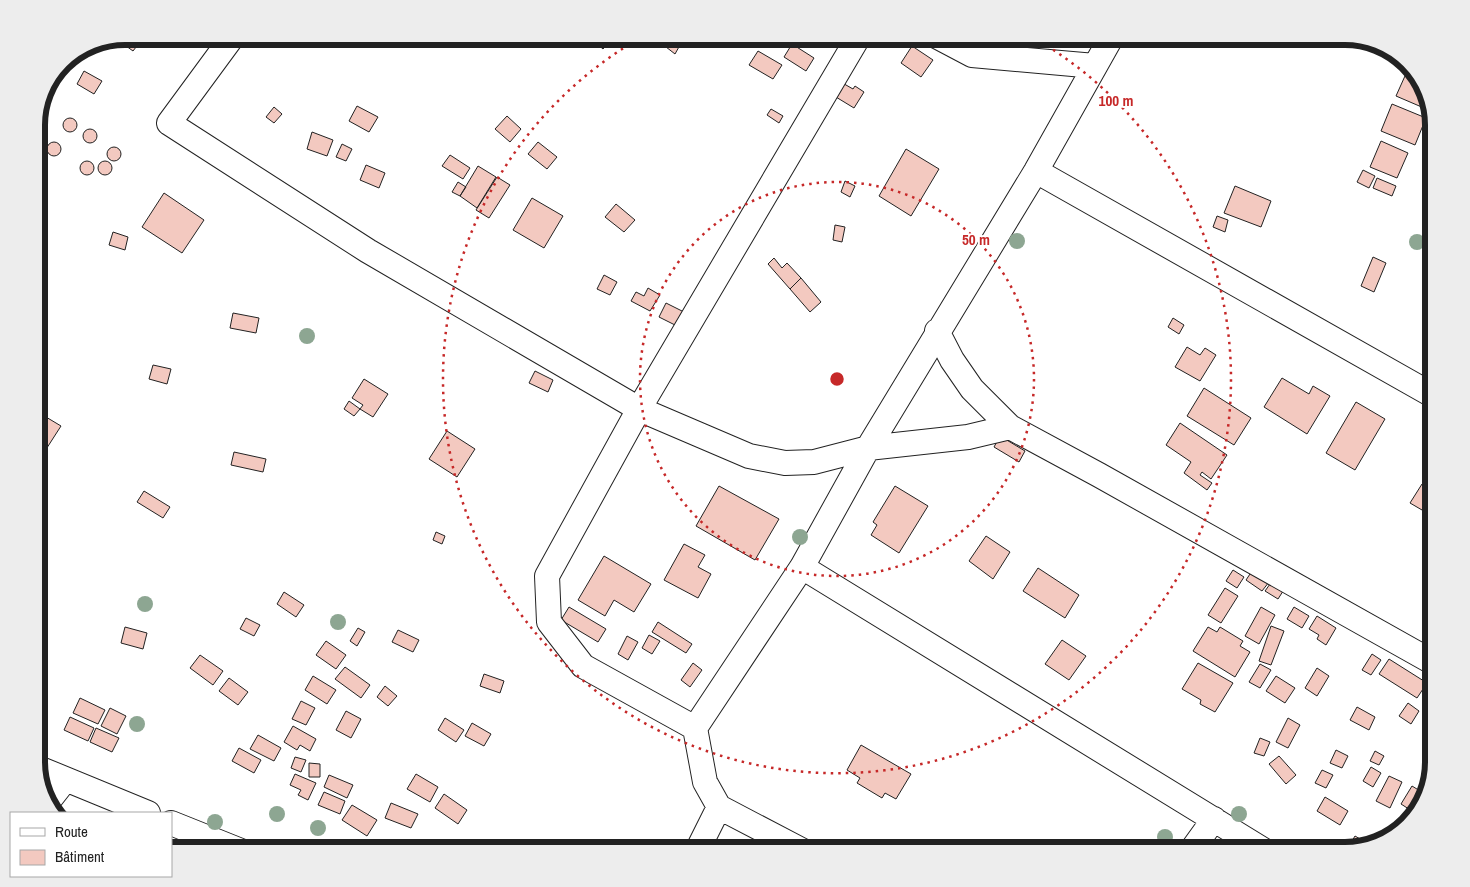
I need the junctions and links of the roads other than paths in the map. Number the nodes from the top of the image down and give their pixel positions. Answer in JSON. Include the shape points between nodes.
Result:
{"nodes":[{"id":1,"x":226,"y":45,"type":"edge"},
{"id":2,"x":854,"y":45,"type":"edge"},
{"id":3,"x":953,"y":45,"type":"edge"},
{"id":4,"x":1107,"y":45,"type":"edge"},
{"id":5,"x":1095,"y":66,"type":"junction"},
{"id":6,"x":1036,"y":170,"type":"junction"},
{"id":7,"x":938,"y":331,"type":"junction"},
{"id":8,"x":1425,"y":391,"type":"edge"},
{"id":9,"x":639,"y":409,"type":"junction"},
{"id":10,"x":1010,"y":427,"type":"junction"},
{"id":11,"x":868,"y":448,"type":"junction"},
{"id":12,"x":802,"y":567,"type":"junction"},
{"id":13,"x":1425,"y":658,"type":"edge"},
{"id":14,"x":695,"y":728,"type":"junction"},
{"id":15,"x":46,"y":771,"type":"edge"},
{"id":16,"x":65,"y":780,"type":"junction"},
{"id":17,"x":53,"y":796,"type":"edge"},
{"id":18,"x":102,"y":804,"type":"edge"},
{"id":19,"x":719,"y":807,"type":"junction"},
{"id":20,"x":143,"y":812,"type":"edge"},
{"id":21,"x":1214,"y":819,"type":"junction"},
{"id":22,"x":172,"y":824,"type":"edge"},
{"id":23,"x":205,"y":842,"type":"edge"},
{"id":24,"x":702,"y":842,"type":"edge"},
{"id":25,"x":786,"y":842,"type":"edge"},
{"id":26,"x":1197,"y":842,"type":"edge"},
{"id":27,"x":1251,"y":842,"type":"edge"}],
"edges":[{"from":1,"to":9,"type":"street","via":[[169,123],[368,252]]},
{"from":2,"to":9,"type":"street"},
{"from":3,"to":5,"type":"street","via":[[972,55]]},
{"from":4,"to":5,"type":"street"},
{"from":5,"to":6,"type":"street"},
{"from":6,"to":7,"type":"street"},
{"from":6,"to":8,"type":"street"},
{"from":7,"to":10,"type":"street","via":[[952,360],[972,389]]},
{"from":7,"to":11,"type":"street"},
{"from":9,"to":11,"type":"street","via":[[749,456],[785,463],[814,462]]},
{"from":9,"to":14,"type":"street","via":[[547,576],[549,622],[583,666]]},
{"from":10,"to":11,"type":"street","via":[[968,437]]},
{"from":10,"to":13,"type":"street"},
{"from":11,"to":12,"type":"street"},
{"from":12,"to":14,"type":"street"},
{"from":12,"to":21,"type":"street"},
{"from":14,"to":19,"type":"street","via":[[705,782]]},
{"from":15,"to":16,"type":"street"},
{"from":16,"to":17,"type":"street"},
{"from":16,"to":18,"type":"street"},
{"from":18,"to":20,"type":"street"},
{"from":19,"to":24,"type":"street"},
{"from":19,"to":25,"type":"street"},
{"from":21,"to":26,"type":"street"},
{"from":21,"to":27,"type":"street"},
{"from":22,"to":23,"type":"street"}]}
